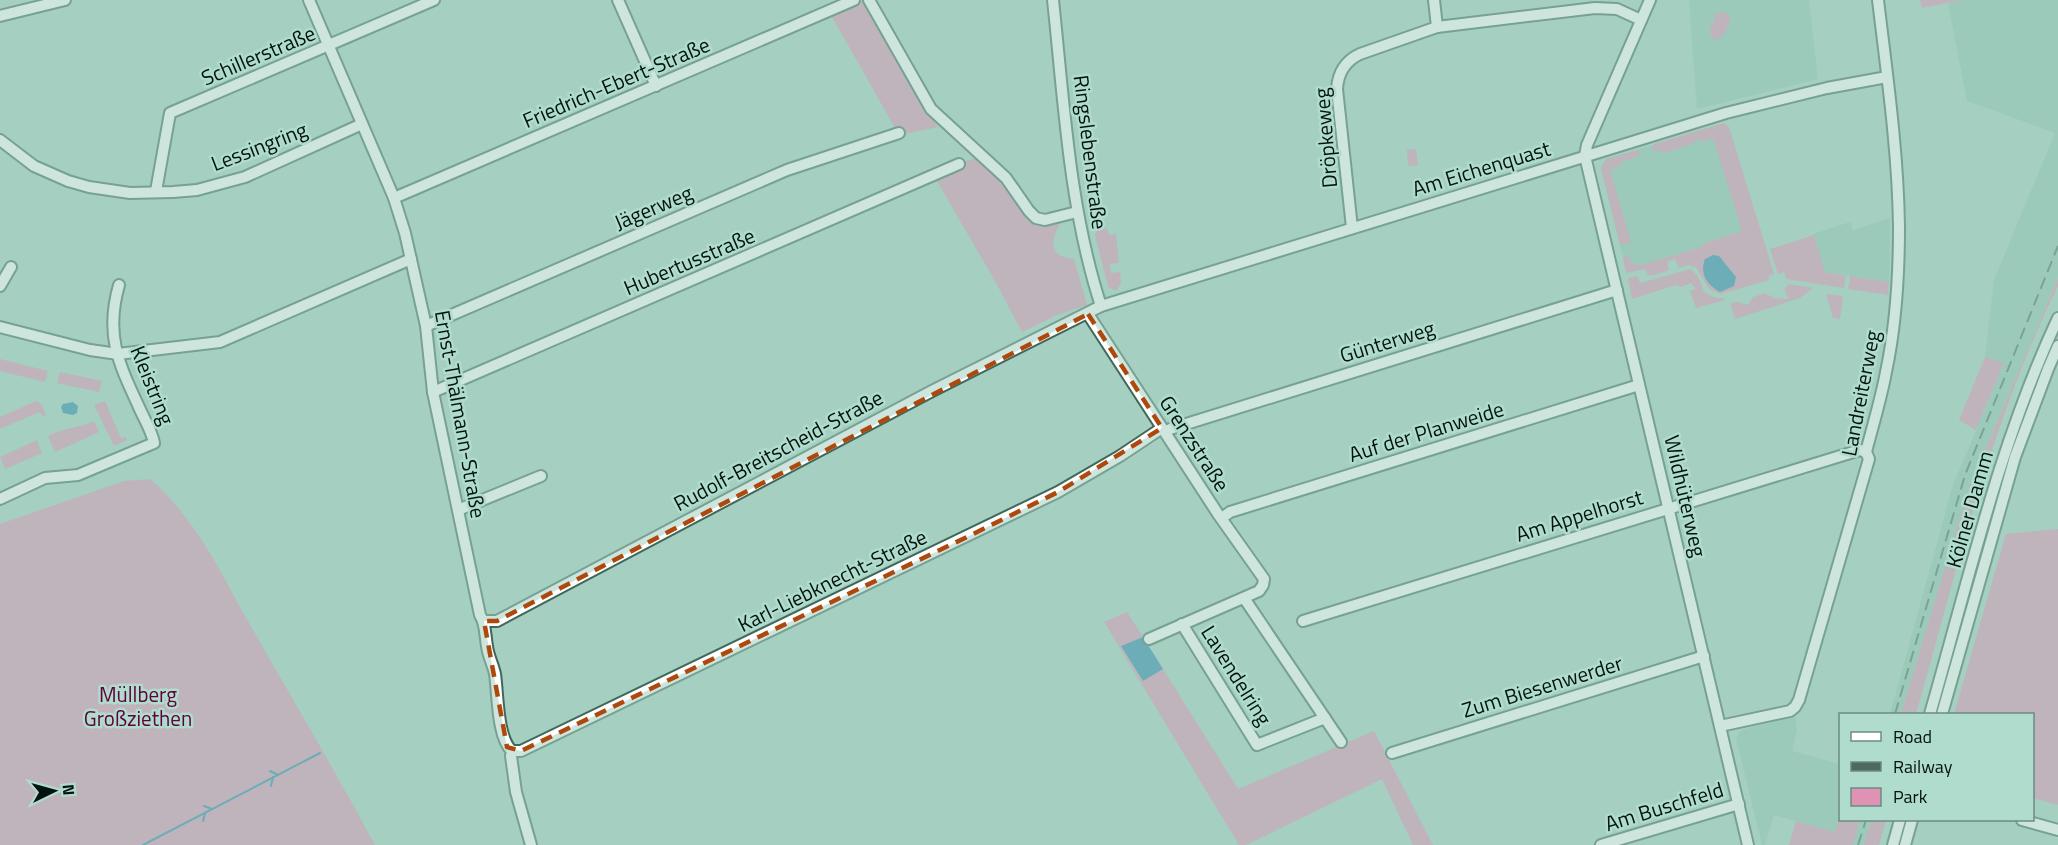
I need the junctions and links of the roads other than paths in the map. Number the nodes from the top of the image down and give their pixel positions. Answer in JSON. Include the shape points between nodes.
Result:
{"nodes":[{"id":1,"x":65,"y":0,"type":"edge"},
{"id":2,"x":309,"y":0,"type":"edge"},
{"id":3,"x":434,"y":0,"type":"edge"},
{"id":4,"x":618,"y":0,"type":"edge"},
{"id":5,"x":854,"y":0,"type":"edge"},
{"id":6,"x":868,"y":0,"type":"edge"},
{"id":7,"x":1053,"y":0,"type":"edge"},
{"id":8,"x":1434,"y":0,"type":"edge"},
{"id":9,"x":1650,"y":0,"type":"edge"},
{"id":10,"x":1878,"y":0,"type":"edge"},
{"id":11,"x":49,"y":2,"type":"edge"},
{"id":12,"x":0,"y":16,"type":"edge"},
{"id":13,"x":1641,"y":20,"type":"junction"},
{"id":14,"x":1437,"y":27,"type":"junction"},
{"id":15,"x":328,"y":46,"type":"junction"},
{"id":16,"x":1887,"y":77,"type":"junction"},
{"id":17,"x":656,"y":86,"type":"junction"},
{"id":18,"x":362,"y":124,"type":"junction"},
{"id":19,"x":899,"y":134,"type":"dead end"},
{"id":20,"x":0,"y":140,"type":"edge"},
{"id":21,"x":1585,"y":156,"type":"junction"},
{"id":22,"x":959,"y":164,"type":"dead end"},
{"id":23,"x":156,"y":191,"type":"junction"},
{"id":24,"x":394,"y":198,"type":"junction"},
{"id":25,"x":1077,"y":212,"type":"junction"},
{"id":26,"x":1352,"y":228,"type":"junction"},
{"id":27,"x":411,"y":259,"type":"junction"},
{"id":28,"x":11,"y":267,"type":"dead end"},
{"id":29,"x":119,"y":285,"type":"dead end"},
{"id":30,"x":0,"y":286,"type":"edge"},
{"id":31,"x":1617,"y":291,"type":"junction"},
{"id":32,"x":1094,"y":311,"type":"junction"},
{"id":33,"x":2058,"y":318,"type":"edge"},
{"id":34,"x":426,"y":326,"type":"junction"},
{"id":35,"x":0,"y":327,"type":"edge"},
{"id":36,"x":2058,"y":346,"type":"edge"},
{"id":37,"x":118,"y":354,"type":"junction"},
{"id":38,"x":1640,"y":386,"type":"junction"},
{"id":39,"x":434,"y":392,"type":"junction"},
{"id":40,"x":1166,"y":429,"type":"junction"},
{"id":41,"x":1866,"y":452,"type":"junction"},
{"id":42,"x":541,"y":476,"type":"dead end"},
{"id":43,"x":0,"y":499,"type":"edge"},
{"id":44,"x":1669,"y":508,"type":"junction"},
{"id":45,"x":458,"y":510,"type":"junction"},
{"id":46,"x":1226,"y":515,"type":"dead end"},
{"id":47,"x":1259,"y":591,"type":"joint"},
{"id":48,"x":1244,"y":598,"type":"junction"},
{"id":49,"x":484,"y":621,"type":"junction"},
{"id":50,"x":1303,"y":621,"type":"dead end"},
{"id":51,"x":1182,"y":624,"type":"junction"},
{"id":52,"x":1149,"y":639,"type":"dead end"},
{"id":53,"x":1704,"y":656,"type":"junction"},
{"id":54,"x":1930,"y":713,"type":"edge"},
{"id":55,"x":1942,"y":713,"type":"edge"},
{"id":56,"x":1325,"y":718,"type":"junction"},
{"id":57,"x":1720,"y":726,"type":"junction"},
{"id":58,"x":1341,"y":742,"type":"dead end"},
{"id":59,"x":512,"y":751,"type":"junction"},
{"id":60,"x":1392,"y":753,"type":"dead end"},
{"id":61,"x":1739,"y":804,"type":"junction"},
{"id":62,"x":1899,"y":821,"type":"edge"},
{"id":63,"x":1911,"y":821,"type":"edge"},
{"id":64,"x":2029,"y":821,"type":"edge"},
{"id":65,"x":2058,"y":830,"type":"edge"},
{"id":66,"x":531,"y":845,"type":"edge"},
{"id":67,"x":1601,"y":845,"type":"edge"},
{"id":68,"x":1748,"y":845,"type":"edge"},
{"id":69,"x":1893,"y":845,"type":"edge"},
{"id":70,"x":1905,"y":845,"type":"edge"}],
"edges":[{"from":1,"to":11,"type":"street"},
{"from":2,"to":15,"type":"street","name":"Ernst-Thälmann-Straße"},
{"from":3,"to":15,"type":"street","name":"Schillerstraße"},
{"from":4,"to":17,"type":"street"},
{"from":5,"to":17,"type":"street","name":"Friedrich-Ebert-Straße"},
{"from":6,"to":25,"type":"street","via":[[931,109],[1006,177],[1032,215],[1045,220]]},
{"from":7,"to":25,"type":"street","name":"Ringslebenstraße"},
{"from":8,"to":14,"type":"street"},
{"from":9,"to":13,"type":"street"},
{"from":10,"to":16,"type":"street","name":"Landreiterweg"},
{"from":11,"to":12,"type":"street"},
{"from":13,"to":14,"type":"street","name":"Dröpkeweg","via":[[1617,9],[1595,8]]},
{"from":13,"to":21,"type":"street"},
{"from":14,"to":26,"type":"street","name":"Dröpkeweg","via":[[1360,54],[1348,61],[1339,76],[1337,89]]},
{"from":15,"to":18,"type":"street","name":"Ernst-Thälmann-Straße"},
{"from":15,"to":23,"type":"street","name":"Schillerstraße","via":[[170,113]]},
{"from":16,"to":21,"type":"street","name":"Am Eichenquast","via":[[1726,113]]},
{"from":16,"to":41,"type":"street","name":"Landreiterweg","via":[[1897,181],[1897,270],[1888,363]]},
{"from":17,"to":24,"type":"street","name":"Friedrich-Ebert-Straße"},
{"from":18,"to":23,"type":"street","name":"Lessingring","via":[[245,177],[197,190]]},
{"from":18,"to":24,"type":"street","name":"Ernst-Thälmann-Straße"},
{"from":19,"to":34,"type":"street","name":"Jägerweg","via":[[788,170]]},
{"from":20,"to":23,"type":"street","name":"Lessingring","via":[[34,166],[68,181],[112,192]]},
{"from":21,"to":26,"type":"street","name":"Am Eichenquast"},
{"from":21,"to":31,"type":"street","name":"Wildhüterweg"},
{"from":22,"to":39,"type":"street","name":"Hubertusstraße"},
{"from":24,"to":27,"type":"street","name":"Ernst-Thälmann-Straße"},
{"from":25,"to":32,"type":"street","name":"Ringslebenstraße"},
{"from":26,"to":32,"type":"street","name":"Am Eichenquast"},
{"from":27,"to":34,"type":"street","name":"Ernst-Thälmann-Straße"},
{"from":27,"to":37,"type":"street","via":[[220,342]]},
{"from":28,"to":30,"type":"street"},
{"from":29,"to":37,"type":"street","name":"Kleistring","via":[[113,307]]},
{"from":31,"to":38,"type":"street","name":"Wildhüterweg"},
{"from":31,"to":40,"type":"street","name":"Günterweg"},
{"from":32,"to":40,"type":"street","name":"Grenzstraße"},
{"from":32,"to":49,"type":"street","name":"Rudolf-Breitscheid-Straße","via":[[932,391],[498,621]]},
{"from":33,"to":54,"type":"street","name":"Kölner Damm","via":[[2009,443]]},
{"from":34,"to":39,"type":"street","name":"Ernst-Thälmann-Straße"},
{"from":35,"to":37,"type":"street"},
{"from":36,"to":55,"type":"street","name":"Kölner Damm","via":[[2015,457]]},
{"from":37,"to":43,"type":"street","name":"Kleistring","via":[[154,443],[78,475],[45,478]]},
{"from":38,"to":44,"type":"street","name":"Wildhüterweg"},
{"from":38,"to":46,"type":"street","name":"Auf der Planweide"},
{"from":39,"to":45,"type":"street","name":"Ernst-Thälmann-Straße"},
{"from":40,"to":47,"type":"street","name":"Grenzstraße","via":[[1261,575],[1263,585]]},
{"from":40,"to":59,"type":"street","name":"Karl-Liebknecht-Straße","via":[[1049,496],[521,751]]},
{"from":41,"to":44,"type":"street","name":"Am Appelhorst","via":[[1860,450]]},
{"from":41,"to":57,"type":"street","name":"Landreiterweg","via":[[1869,459],[1799,700],[1782,714]]},
{"from":42,"to":45,"type":"street"},
{"from":44,"to":50,"type":"street","name":"Am Appelhorst"},
{"from":44,"to":53,"type":"street","name":"Wildhüterweg"},
{"from":45,"to":49,"type":"street","name":"Ernst-Thälmann-Straße"},
{"from":47,"to":48,"type":"street","name":"Lavendelring"},
{"from":48,"to":51,"type":"street","name":"Lavendelring"},
{"from":48,"to":56,"type":"street"},
{"from":49,"to":59,"type":"street","name":"Ernst-Thälmann-Straße","via":[[500,720],[507,747]]},
{"from":51,"to":52,"type":"street","name":"Lavendelring"},
{"from":51,"to":56,"type":"street","name":"Lavendelring","via":[[1257,746]]},
{"from":53,"to":57,"type":"street","name":"Wildhüterweg"},
{"from":53,"to":60,"type":"street","name":"Zum Biesenwerder"},
{"from":56,"to":58,"type":"street"},
{"from":57,"to":61,"type":"street","name":"Wildhüterweg"},
{"from":59,"to":66,"type":"street","name":"Ernst-Thälmann-Straße","via":[[516,792]]},
{"from":61,"to":67,"type":"street","name":"Am Buschfeld"},
{"from":61,"to":68,"type":"street","name":"Wildhüterweg"},
{"from":62,"to":69,"type":"street"},
{"from":63,"to":70,"type":"street"},
{"from":64,"to":65,"type":"street"}]}
